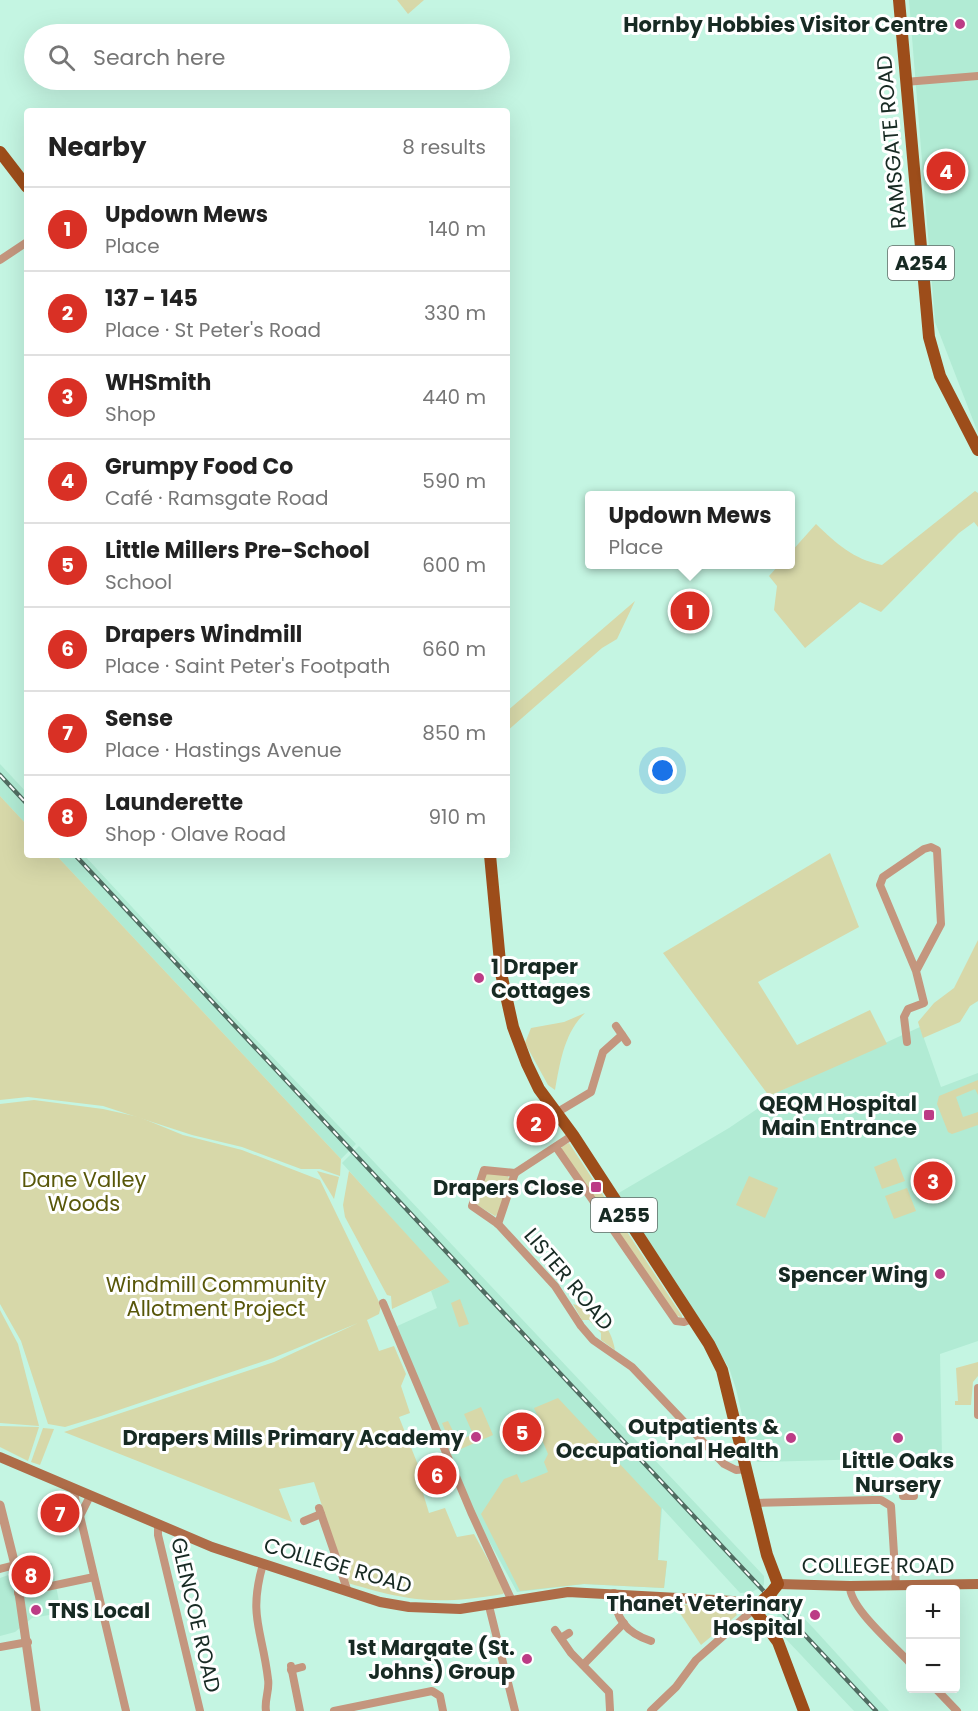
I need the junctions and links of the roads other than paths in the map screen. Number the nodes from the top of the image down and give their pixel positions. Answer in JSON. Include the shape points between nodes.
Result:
{"nodes":[{"id":1,"x":899,"y":0,"type":"edge"},
{"id":2,"x":978,"y":76,"type":"edge"},
{"id":3,"x":905,"y":82,"type":"junction"},
{"id":4,"x":0,"y":152,"type":"edge"},
{"id":5,"x":24,"y":183,"type":"edge"},
{"id":6,"x":24,"y":244,"type":"edge"},
{"id":7,"x":0,"y":260,"type":"edge"},
{"id":8,"x":978,"y":450,"type":"edge"},
{"id":9,"x":490,"y":858,"type":"edge"},
{"id":10,"x":916,"y":971,"type":"junction"},
{"id":11,"x":616,"y":1026,"type":"dead end"},
{"id":12,"x":907,"y":1041,"type":"dead end"},
{"id":13,"x":556,"y":1113,"type":"junction"},
{"id":14,"x":573,"y":1135,"type":"junction"},
{"id":15,"x":556,"y":1147,"type":"junction"},
{"id":16,"x":515,"y":1173,"type":"junction"},
{"id":17,"x":498,"y":1224,"type":"junction"},
{"id":18,"x":383,"y":1303,"type":"dead end"},
{"id":19,"x":692,"y":1319,"type":"junction"},
{"id":20,"x":978,"y":1388,"type":"edge"},
{"id":21,"x":978,"y":1415,"type":"edge"},
{"id":22,"x":0,"y":1457,"type":"edge"},
{"id":23,"x":747,"y":1469,"type":"junction"},
{"id":24,"x":903,"y":1486,"type":"dead end"},
{"id":25,"x":74,"y":1489,"type":"junction"},
{"id":26,"x":90,"y":1496,"type":"junction"},
{"id":27,"x":903,"y":1496,"type":"junction"},
{"id":28,"x":914,"y":1496,"type":"dead end"},
{"id":29,"x":755,"y":1503,"type":"junction"},
{"id":30,"x":0,"y":1505,"type":"edge"},
{"id":31,"x":891,"y":1506,"type":"junction"},
{"id":32,"x":80,"y":1516,"type":"junction"},
{"id":33,"x":304,"y":1521,"type":"dead end"},
{"id":34,"x":159,"y":1526,"type":"junction"},
{"id":35,"x":263,"y":1564,"type":"junction"},
{"id":36,"x":15,"y":1565,"type":"junction"},
{"id":37,"x":0,"y":1569,"type":"edge"},
{"id":38,"x":94,"y":1577,"type":"junction"},
{"id":39,"x":978,"y":1584,"type":"edge"},
{"id":40,"x":850,"y":1586,"type":"junction"},
{"id":41,"x":896,"y":1586,"type":"junction"},
{"id":42,"x":774,"y":1588,"type":"junction"},
{"id":43,"x":348,"y":1592,"type":"junction"},
{"id":44,"x":18,"y":1593,"type":"junction"},
{"id":45,"x":614,"y":1593,"type":"junction"},
{"id":46,"x":512,"y":1601,"type":"junction"},
{"id":47,"x":489,"y":1606,"type":"junction"},
{"id":48,"x":758,"y":1606,"type":"junction"},
{"id":49,"x":624,"y":1623,"type":"junction"},
{"id":50,"x":555,"y":1630,"type":"dead end"},
{"id":51,"x":569,"y":1633,"type":"dead end"},
{"id":52,"x":561,"y":1638,"type":"junction"},
{"id":53,"x":651,"y":1641,"type":"dead end"},
{"id":54,"x":28,"y":1642,"type":"junction"},
{"id":55,"x":0,"y":1647,"type":"edge"},
{"id":56,"x":906,"y":1659,"type":"edge"},
{"id":57,"x":583,"y":1665,"type":"junction"},
{"id":58,"x":302,"y":1667,"type":"dead end"},
{"id":59,"x":939,"y":1693,"type":"edge"},
{"id":60,"x":610,"y":1710,"type":"edge"},
{"id":61,"x":36,"y":1711,"type":"edge"},
{"id":62,"x":126,"y":1711,"type":"edge"},
{"id":63,"x":200,"y":1711,"type":"edge"},
{"id":64,"x":266,"y":1711,"type":"edge"},
{"id":65,"x":300,"y":1711,"type":"edge"},
{"id":66,"x":334,"y":1711,"type":"edge"},
{"id":67,"x":443,"y":1711,"type":"edge"},
{"id":68,"x":515,"y":1711,"type":"edge"},
{"id":69,"x":651,"y":1711,"type":"edge"},
{"id":70,"x":804,"y":1711,"type":"edge"},
{"id":71,"x":957,"y":1711,"type":"edge"}],
"edges":[{"from":1,"to":3,"type":"main road","name":"RAMSGATE ROAD","number":"A254"},
{"from":2,"to":3,"type":"street"},
{"from":3,"to":8,"type":"main road","name":"RAMSGATE ROAD","number":"A254","via":[[929,337],[940,376]]},
{"from":4,"to":5,"type":"main road"},
{"from":6,"to":7,"type":"street"},
{"from":9,"to":13,"type":"main road","number":"A255","via":[[496,938],[508,1009],[527,1064]]},
{"from":10,"to":10,"type":"street","via":[[941,924],[937,850],[931,847],[883,877],[880,885]]},
{"from":10,"to":12,"type":"street","via":[[924,1003],[908,1009],[904,1017]]},
{"from":11,"to":13,"type":"street","via":[[625,1038],[603,1052],[591,1092]]},
{"from":13,"to":14,"type":"main road","number":"A255"},
{"from":14,"to":15,"type":"street"},
{"from":14,"to":19,"type":"main road","number":"A255"},
{"from":15,"to":16,"type":"street"},
{"from":15,"to":19,"type":"street","via":[[676,1321]]},
{"from":16,"to":17,"type":"street","name":"LISTER ROAD"},
{"from":16,"to":17,"type":"street","name":"LISTER ROAD","via":[[484,1170],[472,1201],[476,1209]]},
{"from":17,"to":23,"type":"street","name":"LISTER ROAD","via":[[555,1286],[594,1340],[632,1367],[724,1464],[736,1470]]},
{"from":18,"to":46,"type":"street"},
{"from":19,"to":23,"type":"main road","number":"A255","via":[[709,1344],[728,1386]]},
{"from":20,"to":21,"type":"street"},
{"from":22,"to":25,"type":"main road","name":"COLLEGE ROAD"},
{"from":23,"to":29,"type":"main road","number":"A255"},
{"from":24,"to":27,"type":"street"},
{"from":25,"to":26,"type":"main road","name":"COLLEGE ROAD"},
{"from":25,"to":32,"type":"street","via":[[76,1512]]},
{"from":26,"to":32,"type":"street"},
{"from":26,"to":34,"type":"main road","name":"COLLEGE ROAD"},
{"from":27,"to":28,"type":"street"},
{"from":27,"to":31,"type":"street"},
{"from":29,"to":31,"type":"street","via":[[881,1500]]},
{"from":29,"to":42,"type":"main road","number":"A255"},
{"from":30,"to":36,"type":"street"},
{"from":31,"to":41,"type":"street"},
{"from":32,"to":38,"type":"street"},
{"from":33,"to":43,"type":"street","via":[[320,1511]]},
{"from":34,"to":35,"type":"main road","name":"COLLEGE ROAD"},
{"from":34,"to":63,"type":"street","name":"GLENCOE ROAD"},
{"from":35,"to":43,"type":"main road","name":"COLLEGE ROAD"},
{"from":35,"to":64,"type":"street","via":[[254,1598],[268,1680]]},
{"from":36,"to":37,"type":"street"},
{"from":36,"to":44,"type":"street"},
{"from":38,"to":44,"type":"street"},
{"from":38,"to":62,"type":"street"},
{"from":39,"to":41,"type":"main road","name":"COLLEGE ROAD"},
{"from":40,"to":41,"type":"main road","name":"COLLEGE ROAD"},
{"from":40,"to":42,"type":"main road","name":"COLLEGE ROAD"},
{"from":40,"to":56,"type":"street","via":[[852,1599]]},
{"from":42,"to":48,"type":"main road","bridge":true},
{"from":43,"to":47,"type":"main road","name":"COLLEGE ROAD","via":[[409,1607],[460,1610]]},
{"from":44,"to":54,"type":"street"},
{"from":45,"to":46,"type":"main road","name":"COLLEGE ROAD","via":[[568,1592]]},
{"from":45,"to":48,"type":"main road","name":"COLLEGE ROAD","via":[[733,1600]]},
{"from":45,"to":49,"type":"street","via":[[615,1611]]},
{"from":46,"to":47,"type":"main road","name":"COLLEGE ROAD"},
{"from":47,"to":68,"type":"street"},
{"from":48,"to":69,"type":"street","via":[[696,1660]]},
{"from":48,"to":70,"type":"main road","via":[[778,1642]]},
{"from":49,"to":53,"type":"street"},
{"from":49,"to":57,"type":"street"},
{"from":50,"to":52,"type":"street"},
{"from":51,"to":52,"type":"street"},
{"from":52,"to":57,"type":"street"},
{"from":54,"to":55,"type":"street"},
{"from":54,"to":61,"type":"street"},
{"from":57,"to":60,"type":"street","via":[[609,1692]]},
{"from":58,"to":65,"type":"street","via":[[291,1668]]},
{"from":59,"to":71,"type":"street"},
{"from":66,"to":67,"type":"street","via":[[432,1691],[440,1696]]}]}
